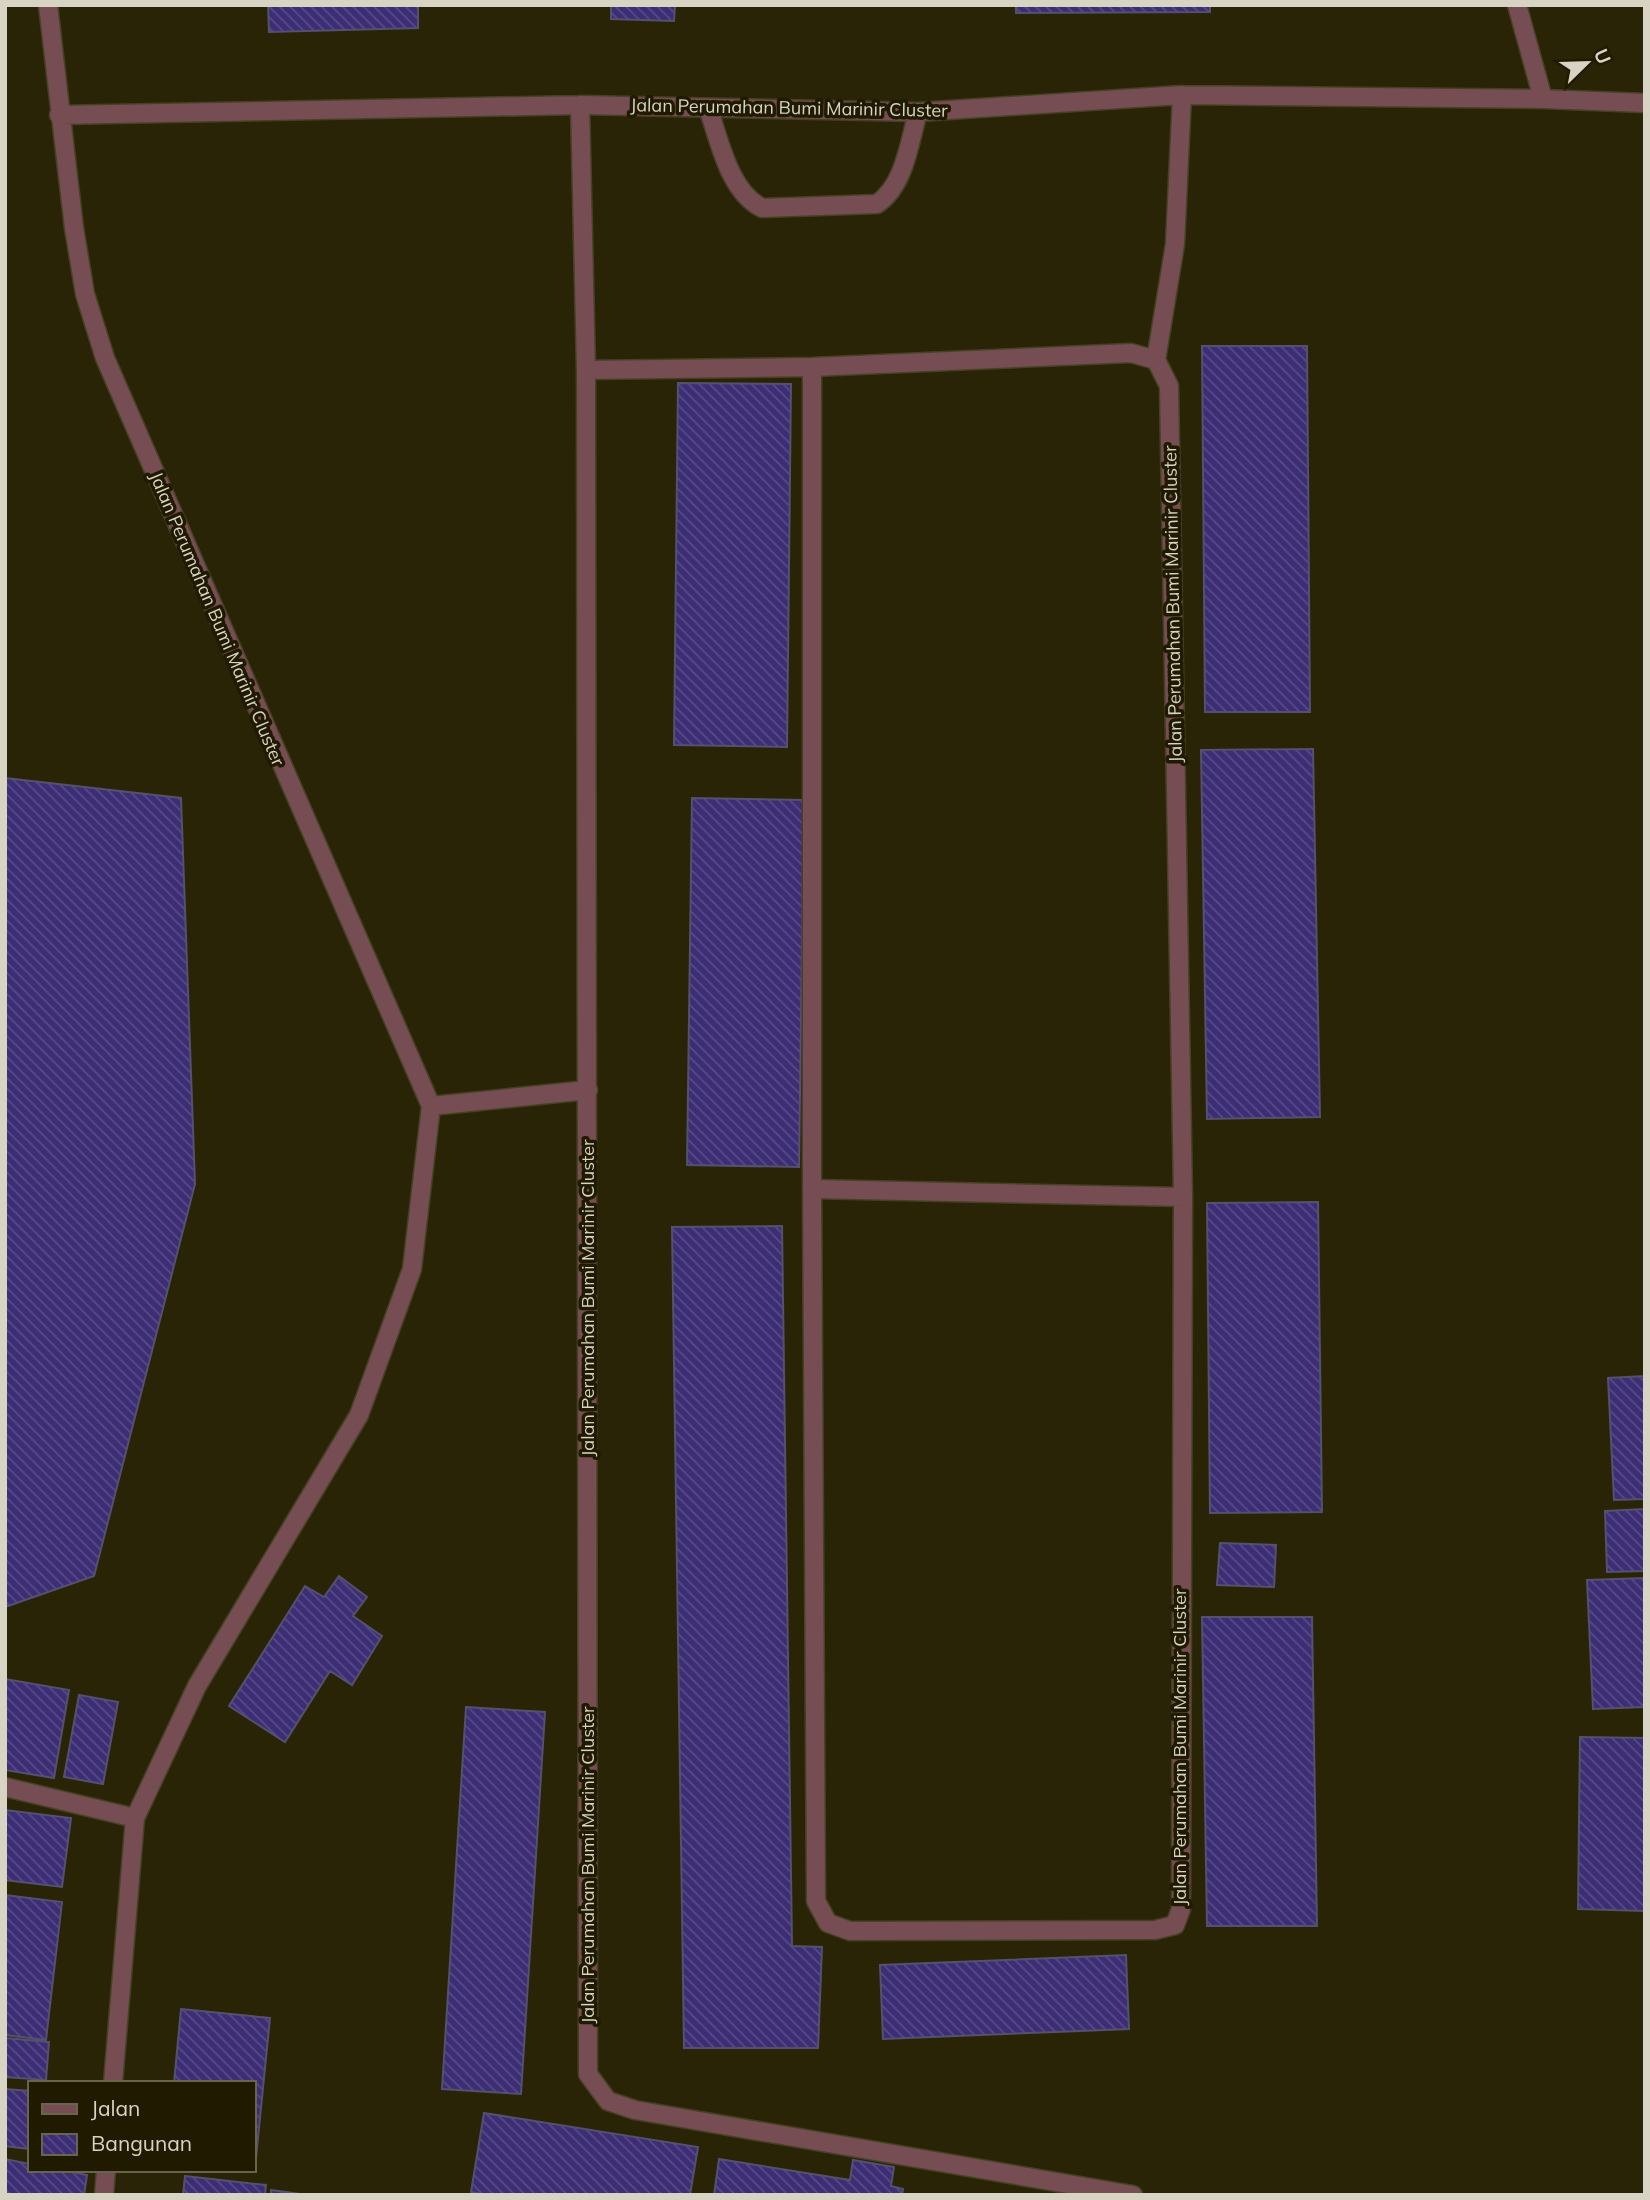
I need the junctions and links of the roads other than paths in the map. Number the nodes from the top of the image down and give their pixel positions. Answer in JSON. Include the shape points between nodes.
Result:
{"nodes":[{"id":1,"x":48,"y":5,"type":"edge"},
{"id":2,"x":1517,"y":5,"type":"edge"},
{"id":3,"x":1182,"y":94,"type":"junction"},
{"id":4,"x":1543,"y":99,"type":"junction"},
{"id":5,"x":1645,"y":103,"type":"edge"},
{"id":6,"x":580,"y":105,"type":"junction"},
{"id":7,"x":708,"y":108,"type":"junction"},
{"id":8,"x":918,"y":112,"type":"junction"},
{"id":9,"x":59,"y":115,"type":"junction"},
{"id":10,"x":1156,"y":360,"type":"junction"},
{"id":11,"x":812,"y":367,"type":"junction"},
{"id":12,"x":586,"y":370,"type":"junction"},
{"id":13,"x":588,"y":1090,"type":"junction"},
{"id":14,"x":431,"y":1106,"type":"junction"},
{"id":15,"x":812,"y":1189,"type":"junction"},
{"id":16,"x":1183,"y":1196,"type":"junction"},
{"id":17,"x":5,"y":1787,"type":"edge"},
{"id":18,"x":135,"y":1818,"type":"junction"},
{"id":19,"x":113,"y":2081,"type":"edge"},
{"id":20,"x":106,"y":2172,"type":"edge"},
{"id":21,"x":104,"y":2195,"type":"edge"},
{"id":22,"x":1133,"y":2195,"type":"edge"}],
"edges":[{"from":1,"to":9,"type":"street","name":"Jalan Perumahan Bumi Marinir Cluster"},
{"from":2,"to":4,"type":"street"},
{"from":3,"to":4,"type":"street","name":"Jalan Perumahan Bumi Marinir Cluster"},
{"from":3,"to":8,"type":"street","name":"Jalan Perumahan Bumi Marinir Cluster"},
{"from":3,"to":10,"type":"street","via":[[1175,244]]},
{"from":4,"to":5,"type":"street","name":"Jalan Perumahan Bumi Marinir Cluster"},
{"from":6,"to":7,"type":"street","name":"Jalan Perumahan Bumi Marinir Cluster"},
{"from":6,"to":9,"type":"street","name":"Jalan Perumahan Bumi Marinir Cluster"},
{"from":6,"to":12,"type":"street","name":"Jalan Perumahan Bumi Marinir Cluster"},
{"from":7,"to":8,"type":"street","name":"Jalan Perumahan Bumi Marinir Cluster"},
{"from":7,"to":8,"type":"street","via":[[737,187],[762,208],[877,204],[897,183]]},
{"from":9,"to":14,"type":"street","name":"Jalan Perumahan Bumi Marinir Cluster","via":[[85,293],[104,358]]},
{"from":10,"to":11,"type":"street","via":[[1131,353]]},
{"from":10,"to":16,"type":"street","name":"Jalan Perumahan Bumi Marinir Cluster","via":[[1169,386]]},
{"from":11,"to":12,"type":"street"},
{"from":11,"to":15,"type":"street","name":"Jalan Perumahan Bumi Marinir Cluster"},
{"from":12,"to":13,"type":"street","name":"Jalan Perumahan Bumi Marinir Cluster"},
{"from":13,"to":14,"type":"street"},
{"from":13,"to":22,"type":"street","name":"Jalan Perumahan Bumi Marinir Cluster","via":[[588,2074],[608,2101],[635,2110]]},
{"from":14,"to":18,"type":"street","via":[[411,1269],[359,1415],[197,1686]]},
{"from":15,"to":16,"type":"street"},
{"from":15,"to":16,"type":"street","name":"Jalan Perumahan Bumi Marinir Cluster","via":[[816,1901],[828,1923],[850,1931],[1155,1930],[1175,1925],[1181,1909]]},
{"from":17,"to":18,"type":"street"},
{"from":18,"to":19,"type":"street"},
{"from":20,"to":21,"type":"street"}]}
